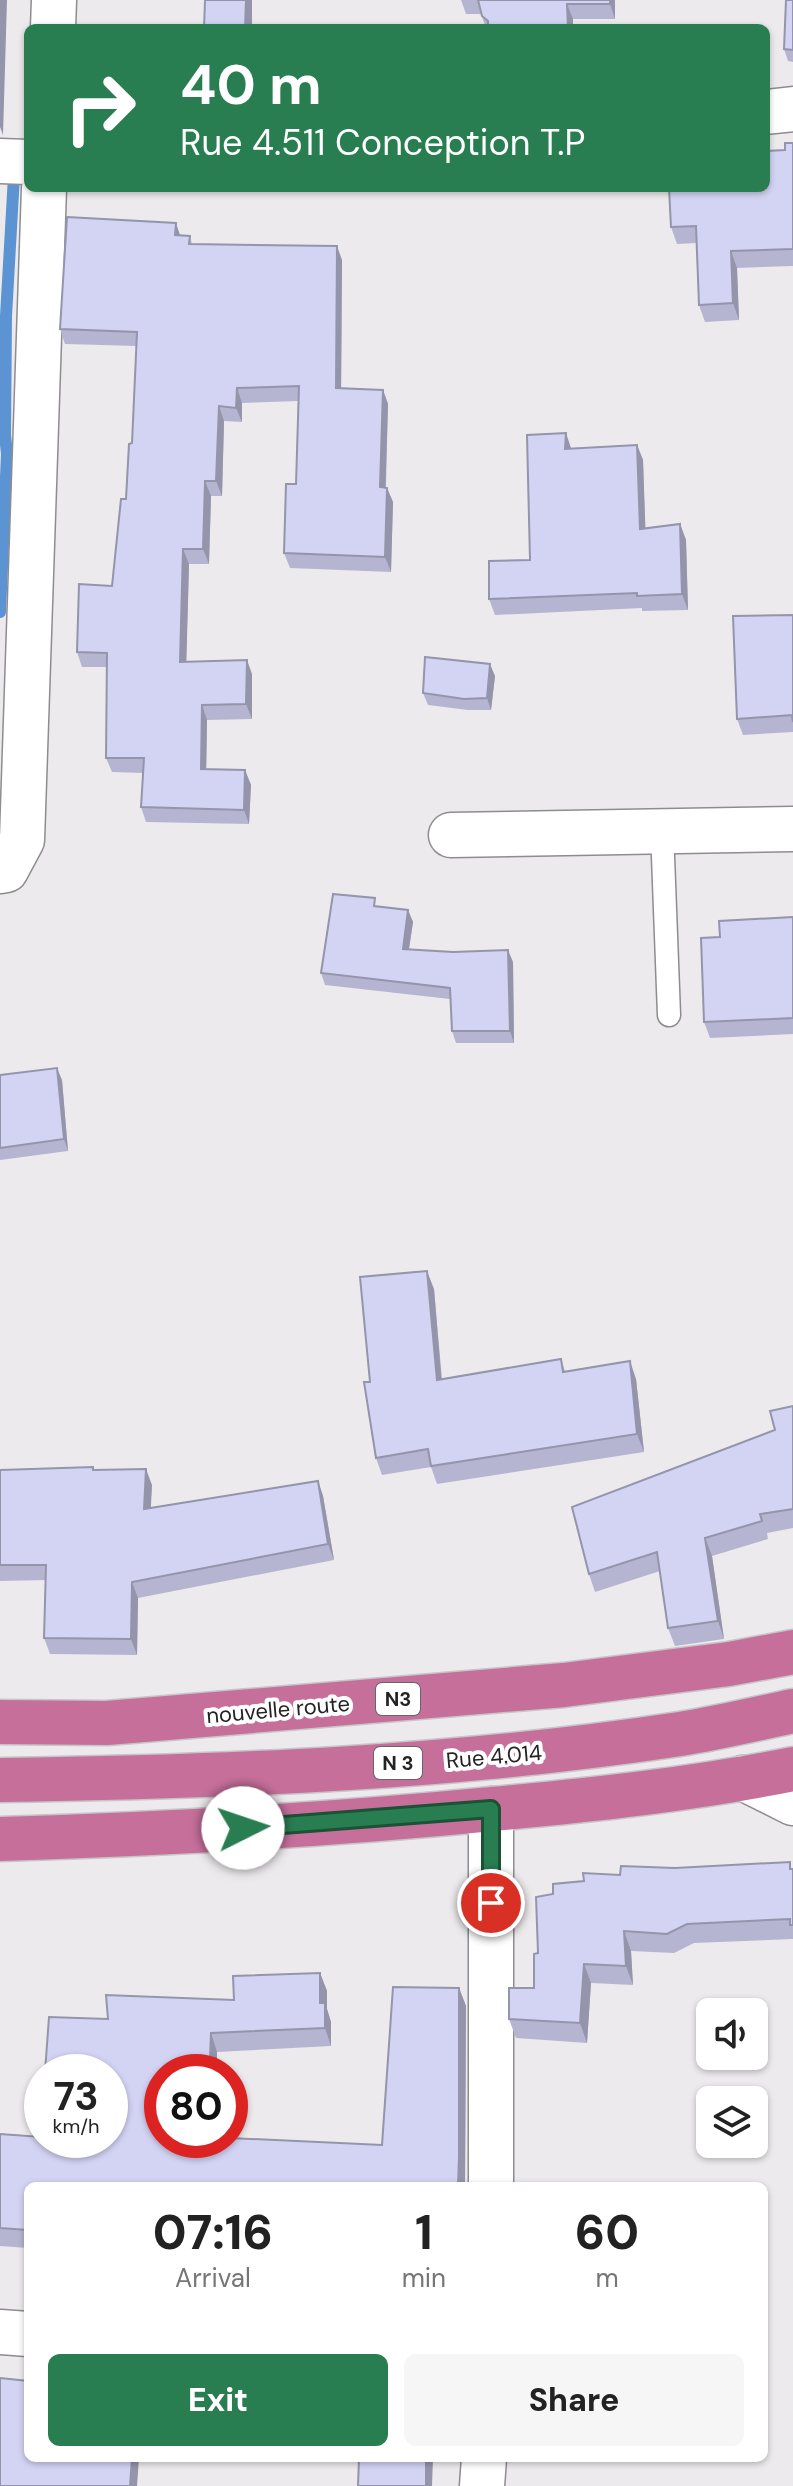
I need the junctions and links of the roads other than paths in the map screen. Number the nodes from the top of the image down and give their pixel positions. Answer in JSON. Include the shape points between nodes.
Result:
{"nodes":[{"id":1,"x":54,"y":0,"type":"edge"},
{"id":2,"x":53,"y":24,"type":"edge"},
{"id":3,"x":793,"y":109,"type":"edge"},
{"id":4,"x":770,"y":112,"type":"edge"},
{"id":5,"x":0,"y":161,"type":"edge"},
{"id":6,"x":24,"y":162,"type":"edge"},
{"id":7,"x":44,"y":192,"type":"edge"},
{"id":8,"x":793,"y":829,"type":"edge"},
{"id":9,"x":662,"y":830,"type":"junction"},
{"id":10,"x":451,"y":835,"type":"dead end"},
{"id":11,"x":0,"y":871,"type":"edge"},
{"id":12,"x":669,"y":1015,"type":"dead end"},
{"id":13,"x":793,"y":1652,"type":"edge"},
{"id":14,"x":793,"y":1711,"type":"edge"},
{"id":15,"x":0,"y":1722,"type":"edge"},
{"id":16,"x":793,"y":1769,"type":"edge"},
{"id":17,"x":743,"y":1778,"type":"junction"},
{"id":18,"x":0,"y":1780,"type":"edge"},
{"id":19,"x":793,"y":1803,"type":"edge"},
{"id":20,"x":491,"y":1809,"type":"junction"},
{"id":21,"x":0,"y":1839,"type":"edge"},
{"id":22,"x":491,"y":2182,"type":"edge"},
{"id":23,"x":0,"y":2332,"type":"edge"},
{"id":24,"x":24,"y":2334,"type":"edge"},
{"id":25,"x":484,"y":2462,"type":"edge"},
{"id":26,"x":482,"y":2486,"type":"edge"}],
"edges":[{"from":1,"to":2,"type":"street"},
{"from":3,"to":4,"type":"street"},
{"from":5,"to":6,"type":"street"},
{"from":7,"to":11,"type":"street","via":[[22,840],[6,870]]},
{"from":8,"to":9,"type":"street"},
{"from":9,"to":10,"type":"street"},
{"from":9,"to":12,"type":"lane"},
{"from":13,"to":15,"type":"highway","name":"nouvelle route","number":"N3","via":[[564,1685],[107,1723]]},
{"from":14,"to":18,"type":"highway","name":"Rue 4.014","number":"N 3","via":[[682,1734],[495,1757],[174,1777]]},
{"from":16,"to":17,"type":"highway"},
{"from":17,"to":19,"type":"street"},
{"from":17,"to":20,"type":"highway"},
{"from":20,"to":21,"type":"highway","via":[[150,1834]]},
{"from":20,"to":22,"type":"street"},
{"from":23,"to":24,"type":"street"},
{"from":25,"to":26,"type":"street"}]}
